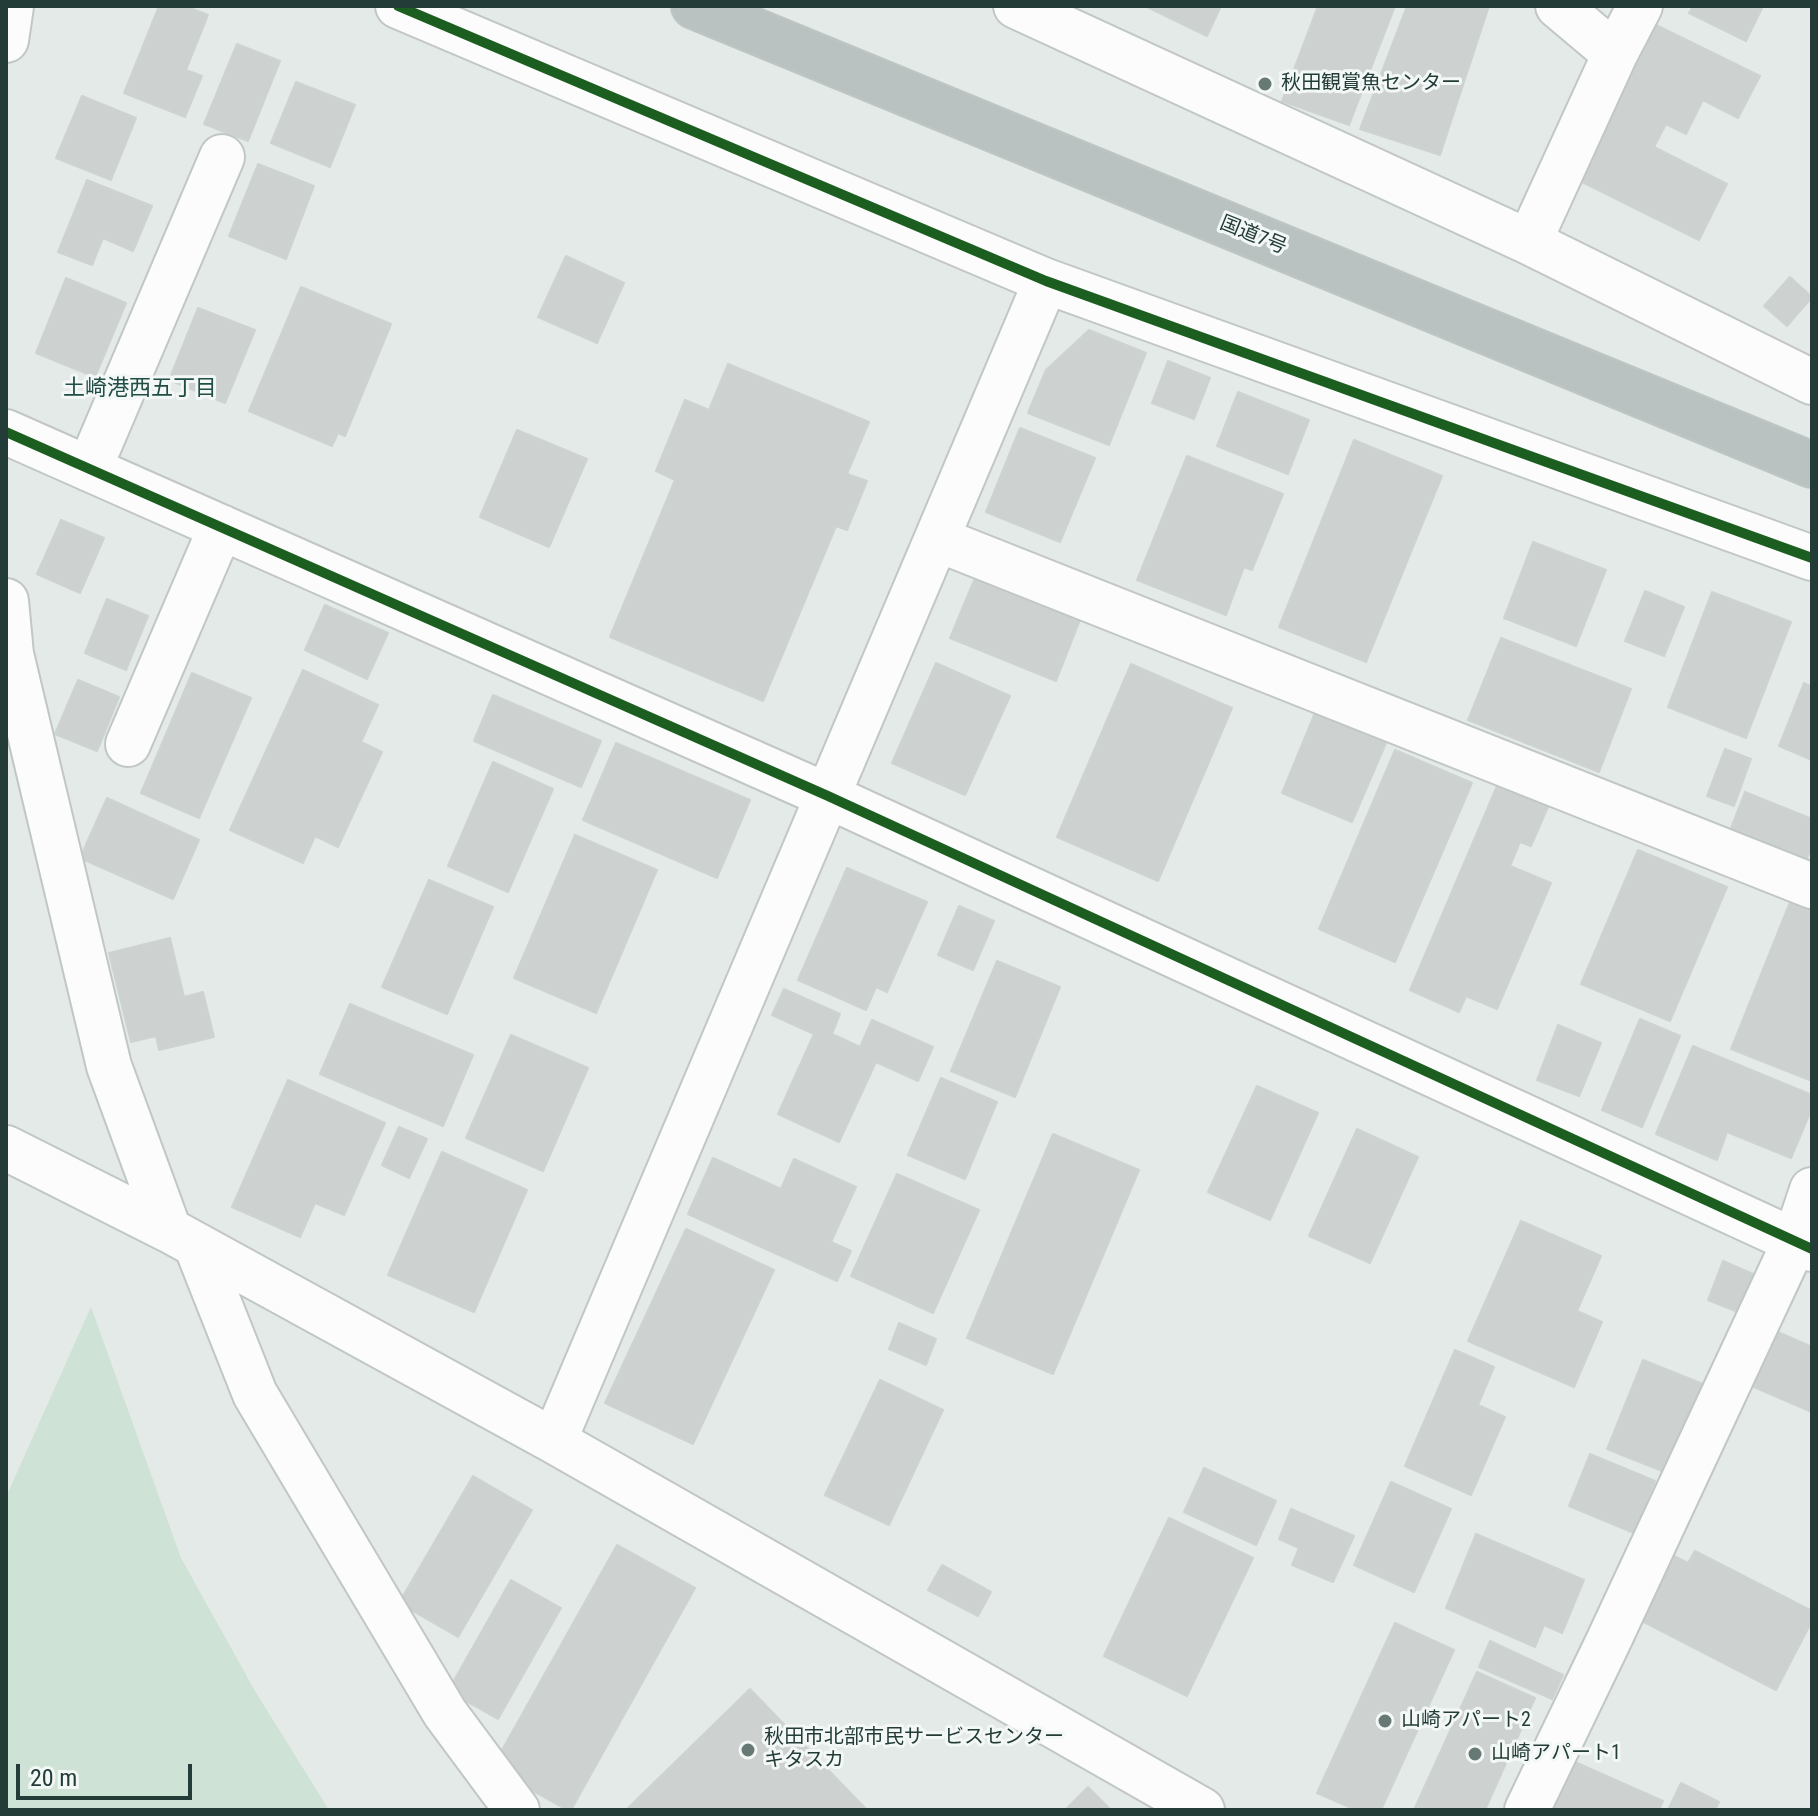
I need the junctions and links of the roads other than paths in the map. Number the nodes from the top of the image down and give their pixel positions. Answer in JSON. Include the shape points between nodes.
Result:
{"nodes":[{"id":1,"x":11,"y":6,"type":"edge"},
{"id":2,"x":398,"y":6,"type":"edge"},
{"id":3,"x":694,"y":6,"type":"edge"},
{"id":4,"x":1016,"y":6,"type":"edge"},
{"id":5,"x":1558,"y":6,"type":"edge"},
{"id":6,"x":1640,"y":6,"type":"edge"},
{"id":7,"x":6,"y":40,"type":"edge"},
{"id":8,"x":1615,"y":54,"type":"junction"},
{"id":9,"x":222,"y":157,"type":"dead end"},
{"id":10,"x":1529,"y":242,"type":"junction"},
{"id":11,"x":1046,"y":281,"type":"junction"},
{"id":12,"x":1812,"y":382,"type":"edge"},
{"id":13,"x":6,"y":432,"type":"edge"},
{"id":14,"x":1812,"y":465,"type":"edge"},
{"id":15,"x":89,"y":469,"type":"junction"},
{"id":16,"x":221,"y":527,"type":"junction"},
{"id":17,"x":937,"y":539,"type":"junction"},
{"id":18,"x":1812,"y":558,"type":"edge"},
{"id":19,"x":6,"y":601,"type":"edge"},
{"id":20,"x":128,"y":744,"type":"dead end"},
{"id":21,"x":828,"y":796,"type":"junction"},
{"id":22,"x":1812,"y":886,"type":"edge"},
{"id":23,"x":6,"y":1148,"type":"edge"},
{"id":24,"x":1812,"y":1190,"type":"edge"},
{"id":25,"x":182,"y":1238,"type":"junction"},
{"id":26,"x":1803,"y":1245,"type":"edge"},
{"id":27,"x":554,"y":1441,"type":"junction"},
{"id":28,"x":517,"y":1810,"type":"edge"},
{"id":29,"x":1202,"y":1810,"type":"edge"},
{"id":30,"x":1527,"y":1810,"type":"edge"}],
"edges":[{"from":1,"to":7,"type":"street"},
{"from":2,"to":11,"type":"street"},
{"from":3,"to":14,"type":"highway","name":"国道7号"},
{"from":4,"to":10,"type":"street"},
{"from":5,"to":8,"type":"street"},
{"from":6,"to":8,"type":"street"},
{"from":8,"to":10,"type":"street"},
{"from":9,"to":15,"type":"street"},
{"from":10,"to":12,"type":"street"},
{"from":11,"to":17,"type":"street"},
{"from":11,"to":18,"type":"street"},
{"from":13,"to":15,"type":"street"},
{"from":15,"to":16,"type":"street"},
{"from":16,"to":20,"type":"street"},
{"from":16,"to":21,"type":"street"},
{"from":17,"to":21,"type":"street"},
{"from":17,"to":22,"type":"street"},
{"from":19,"to":25,"type":"street","via":[[11,654],[109,1066]]},
{"from":21,"to":26,"type":"street"},
{"from":21,"to":27,"type":"street"},
{"from":23,"to":25,"type":"street"},
{"from":24,"to":26,"type":"street"},
{"from":25,"to":27,"type":"street"},
{"from":25,"to":28,"type":"street","via":[[255,1394],[445,1713]]},
{"from":26,"to":30,"type":"street"},
{"from":27,"to":29,"type":"street"}]}
